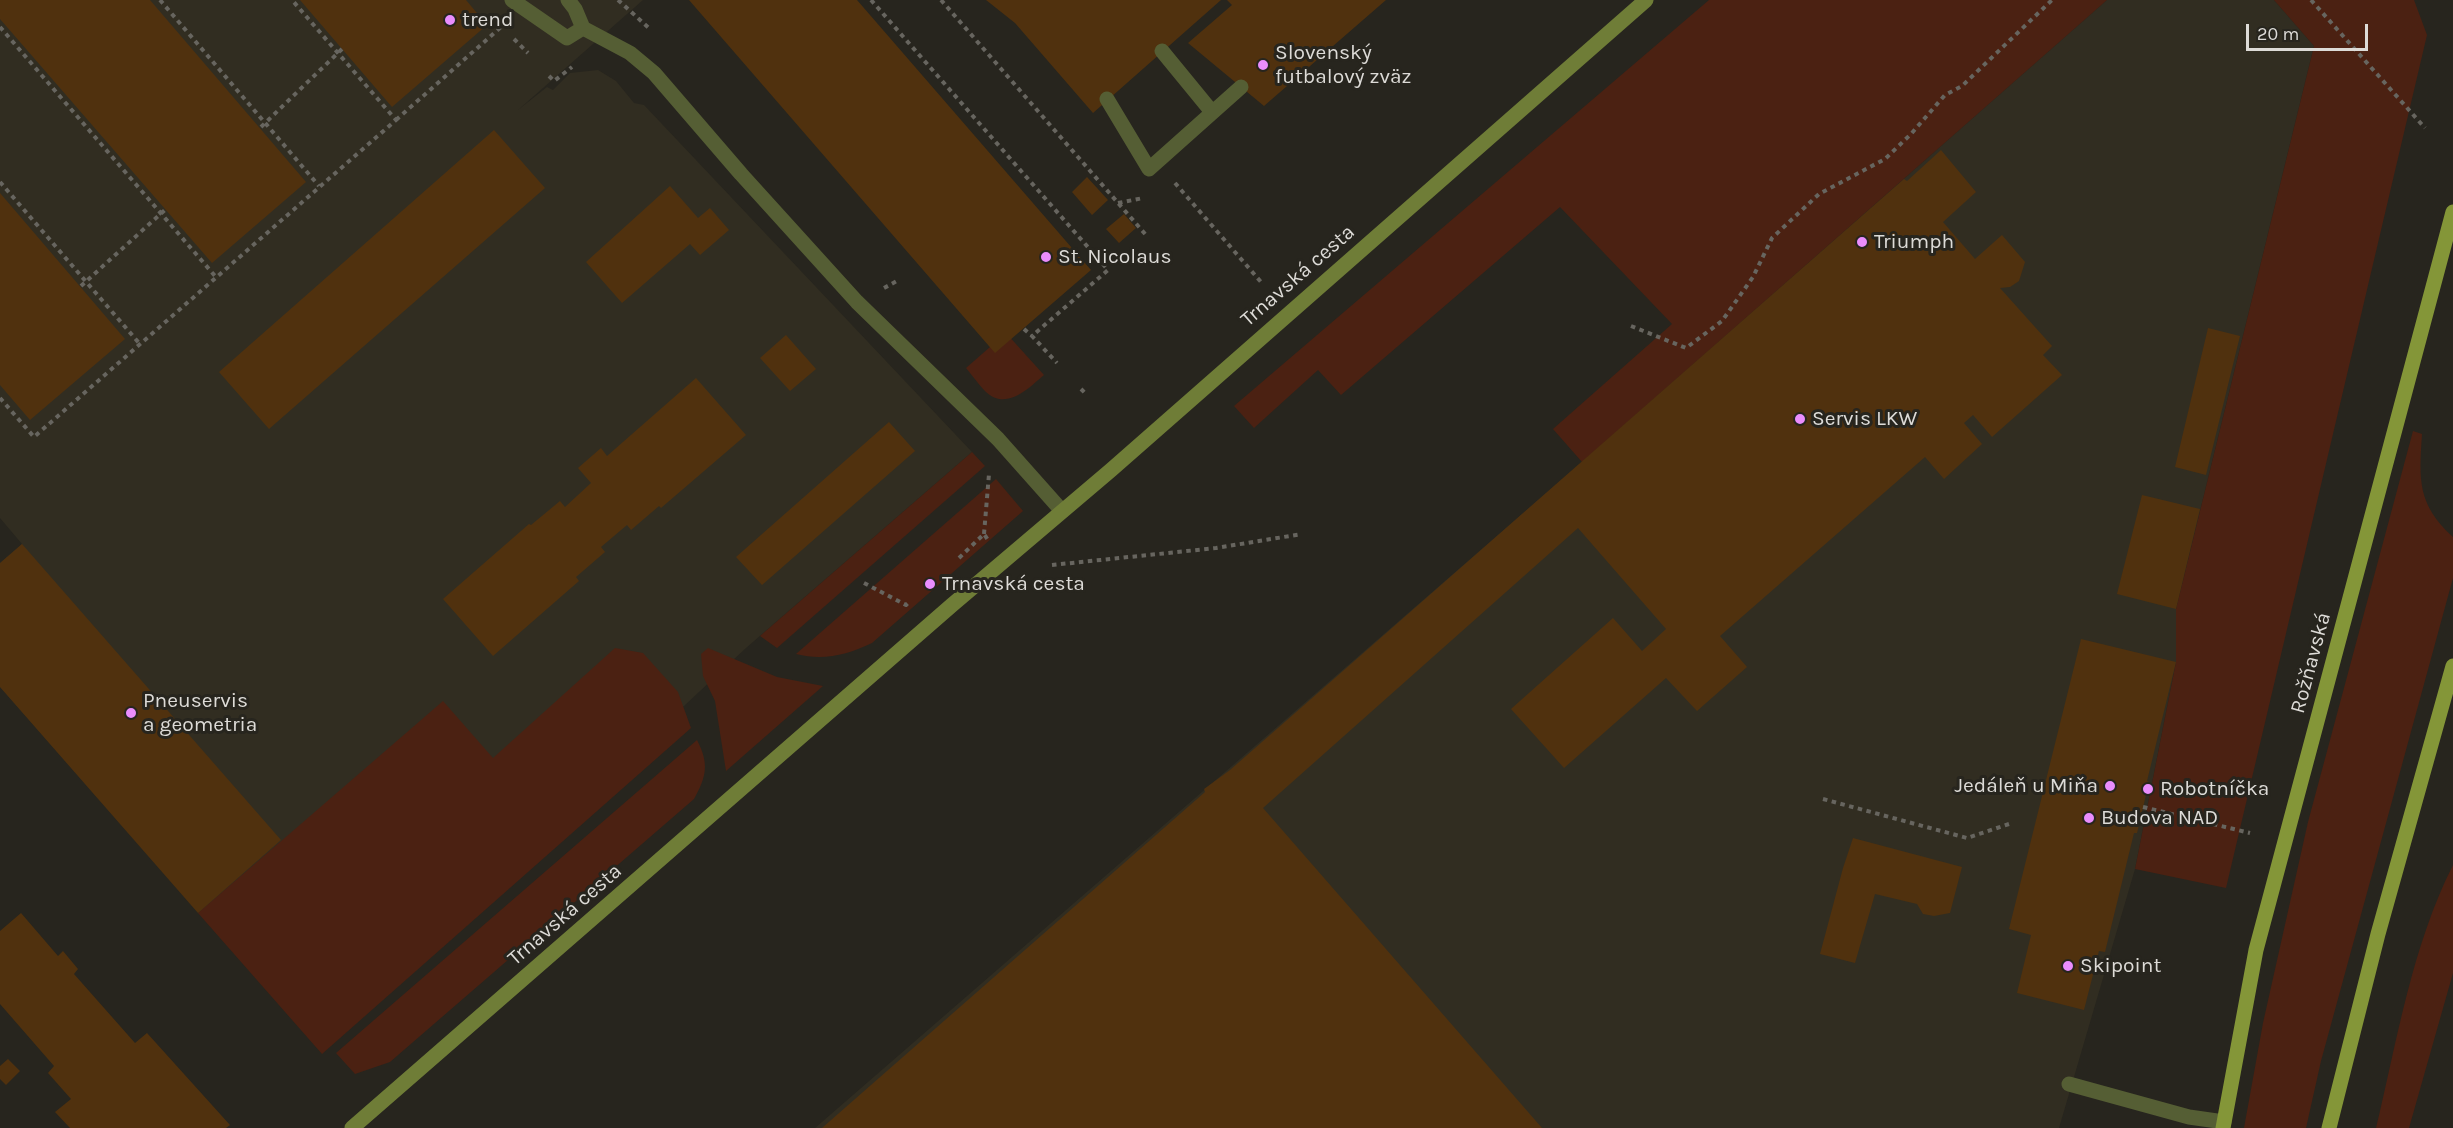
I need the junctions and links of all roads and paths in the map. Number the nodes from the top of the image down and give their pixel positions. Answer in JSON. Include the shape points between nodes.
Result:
{"nodes":[{"id":1,"x":160,"y":0,"type":"edge"},
{"id":2,"x":292,"y":0,"type":"edge"},
{"id":3,"x":512,"y":0,"type":"edge"},
{"id":4,"x":568,"y":0,"type":"edge"},
{"id":5,"x":871,"y":0,"type":"edge"},
{"id":6,"x":941,"y":0,"type":"edge"},
{"id":7,"x":1646,"y":0,"type":"edge"},
{"id":8,"x":2052,"y":0,"type":"edge"},
{"id":9,"x":2311,"y":0,"type":"edge"},
{"id":10,"x":502,"y":26,"type":"dead end"},
{"id":11,"x":0,"y":27,"type":"edge"},
{"id":12,"x":583,"y":28,"type":"junction"},
{"id":13,"x":340,"y":50,"type":"junction"},
{"id":14,"x":1162,"y":51,"type":"dead end"},
{"id":15,"x":579,"y":65,"type":"dead end"},
{"id":16,"x":549,"y":76,"type":"dead end"},
{"id":17,"x":1241,"y":87,"type":"dead end"},
{"id":18,"x":1107,"y":99,"type":"dead end"},
{"id":19,"x":1212,"y":112,"type":"junction"},
{"id":20,"x":396,"y":120,"type":"junction"},
{"id":21,"x":263,"y":126,"type":"junction"},
{"id":22,"x":2425,"y":128,"type":"dead end"},
{"id":23,"x":1172,"y":179,"type":"dead end"},
{"id":24,"x":0,"y":182,"type":"edge"},
{"id":25,"x":319,"y":186,"type":"junction"},
{"id":26,"x":1152,"y":196,"type":"dead end"},
{"id":27,"x":1118,"y":203,"type":"junction"},
{"id":28,"x":166,"y":209,"type":"dead end"},
{"id":29,"x":2453,"y":212,"type":"edge"},
{"id":30,"x":161,"y":214,"type":"junction"},
{"id":31,"x":1146,"y":235,"type":"dead end"},
{"id":32,"x":215,"y":276,"type":"junction"},
{"id":33,"x":86,"y":281,"type":"junction"},
{"id":34,"x":1261,"y":282,"type":"dead end"},
{"id":35,"x":81,"y":286,"type":"dead end"},
{"id":36,"x":1631,"y":326,"type":"dead end"},
{"id":37,"x":1024,"y":329,"type":"dead end"},
{"id":38,"x":1032,"y":336,"type":"junction"},
{"id":39,"x":139,"y":343,"type":"junction"},
{"id":40,"x":1057,"y":363,"type":"dead end"},
{"id":41,"x":1082,"y":389,"type":"dead end"},
{"id":42,"x":1086,"y":394,"type":"dead end"},
{"id":43,"x":0,"y":398,"type":"edge"},
{"id":44,"x":988,"y":474,"type":"dead end"},
{"id":45,"x":1062,"y":511,"type":"junction"},
{"id":46,"x":984,"y":534,"type":"dead end"},
{"id":47,"x":1302,"y":534,"type":"dead end"},
{"id":48,"x":1052,"y":565,"type":"dead end"},
{"id":49,"x":2453,"y":666,"type":"edge"},
{"id":50,"x":2450,"y":682,"type":"edge"},
{"id":51,"x":1824,"y":799,"type":"dead end"},
{"id":52,"x":2143,"y":807,"type":"dead end"},
{"id":53,"x":2009,"y":824,"type":"dead end"},
{"id":54,"x":2250,"y":833,"type":"dead end"},
{"id":55,"x":2069,"y":1084,"type":"dead end"},
{"id":56,"x":2223,"y":1125,"type":"edge"},
{"id":57,"x":352,"y":1128,"type":"edge"},
{"id":58,"x":2329,"y":1128,"type":"edge"}],
"edges":[{"from":1,"to":21,"type":"path"},
{"from":2,"to":13,"type":"path"},
{"from":3,"to":12,"type":"lane","via":[[567,38]]},
{"from":4,"to":12,"type":"lane"},
{"from":5,"to":38,"type":"path","via":[[1108,270]]},
{"from":6,"to":27,"type":"path"},
{"from":7,"to":45,"type":"main road","name":"Trnavská cesta"},
{"from":8,"to":36,"type":"path","via":[[1962,86],[1945,95],[1885,159],[1819,194],[1772,238],[1753,277],[1722,321],[1686,348]]},
{"from":9,"to":22,"type":"path"},
{"from":10,"to":20,"type":"path"},
{"from":11,"to":30,"type":"path"},
{"from":12,"to":45,"type":"lane","via":[[630,53],[654,73],[856,302],[998,439]]},
{"from":13,"to":20,"type":"path"},
{"from":13,"to":21,"type":"path"},
{"from":14,"to":19,"type":"lane"},
{"from":15,"to":16,"type":"path","via":[[554,81]]},
{"from":17,"to":19,"type":"lane"},
{"from":18,"to":19,"type":"lane","via":[[1149,169]]},
{"from":20,"to":25,"type":"path"},
{"from":21,"to":25,"type":"path"},
{"from":23,"to":34,"type":"path"},
{"from":24,"to":33,"type":"path"},
{"from":25,"to":32,"type":"path"},
{"from":26,"to":27,"type":"path"},
{"from":27,"to":31,"type":"path"},
{"from":28,"to":30,"type":"path"},
{"from":29,"to":56,"type":"main road","name":"Rožňavská","via":[[2256,950]]},
{"from":30,"to":32,"type":"path"},
{"from":30,"to":33,"type":"path"},
{"from":32,"to":39,"type":"path"},
{"from":33,"to":35,"type":"path"},
{"from":33,"to":39,"type":"path"},
{"from":37,"to":38,"type":"path"},
{"from":38,"to":40,"type":"path"},
{"from":39,"to":43,"type":"path","via":[[34,437]]},
{"from":41,"to":42,"type":"path"},
{"from":44,"to":46,"type":"path"},
{"from":45,"to":57,"type":"main road","name":"Trnavská cesta"},
{"from":47,"to":48,"type":"path","via":[[1216,548]]},
{"from":49,"to":50,"type":"main road"},
{"from":50,"to":58,"type":"main road","via":[[2378,934]]},
{"from":51,"to":53,"type":"path","via":[[1967,838]]},
{"from":52,"to":54,"type":"path"},
{"from":55,"to":56,"type":"lane"}]}
